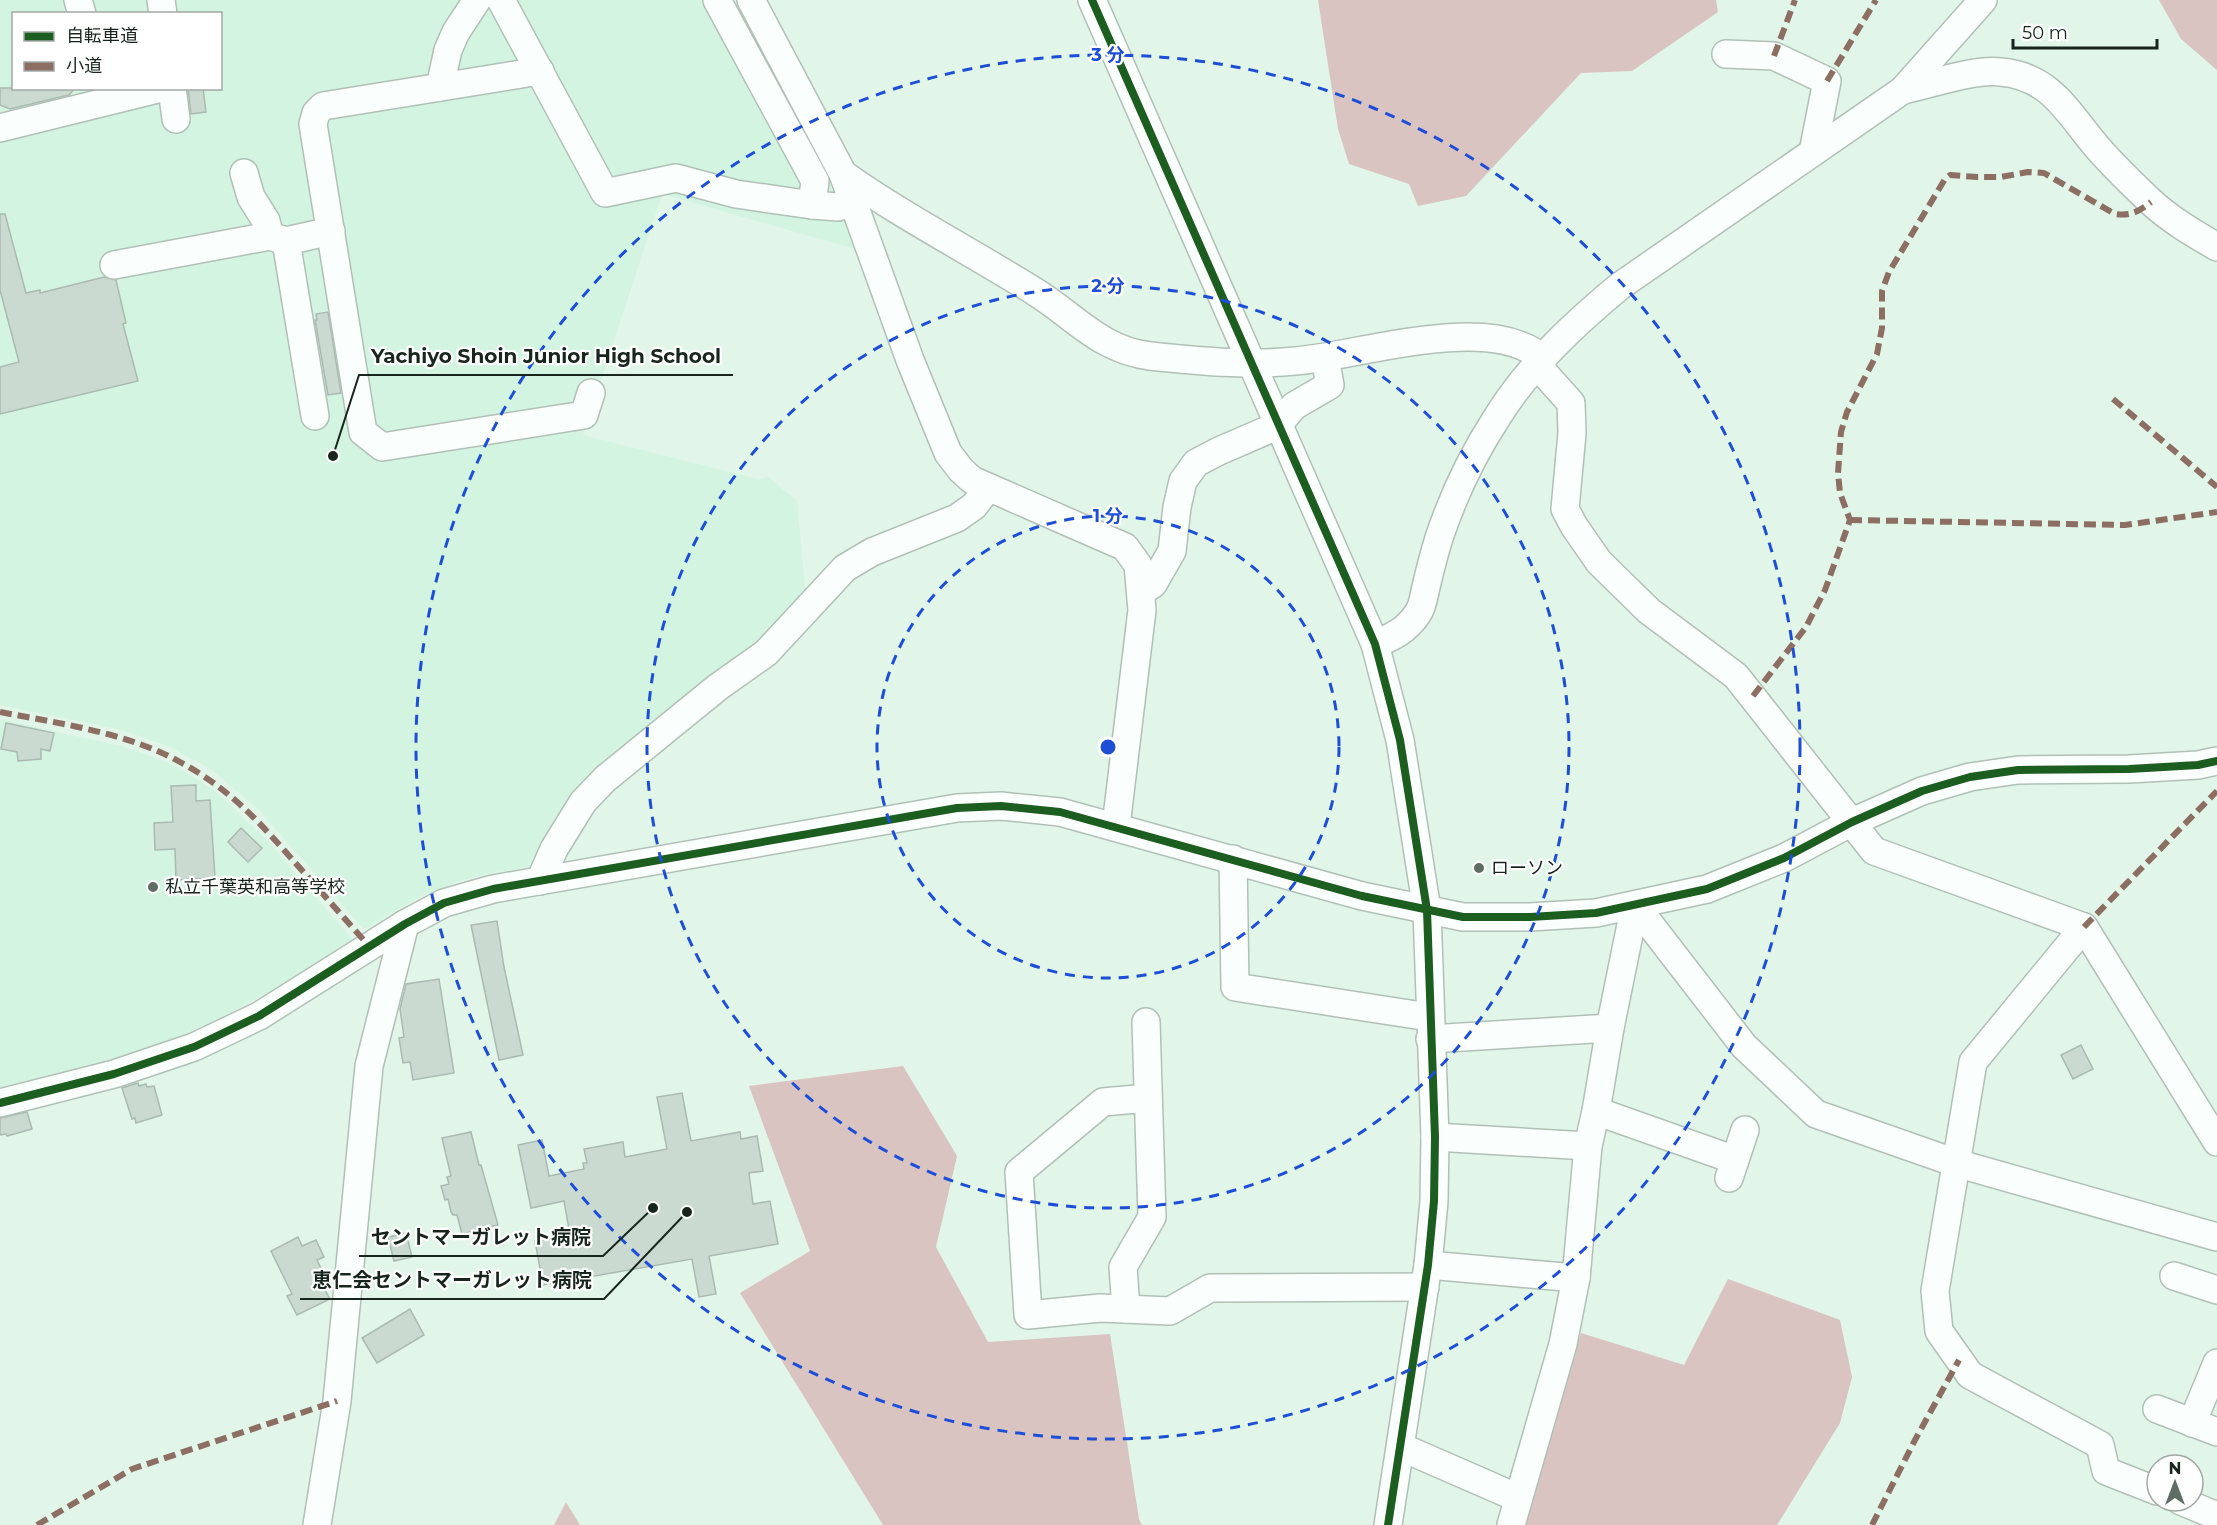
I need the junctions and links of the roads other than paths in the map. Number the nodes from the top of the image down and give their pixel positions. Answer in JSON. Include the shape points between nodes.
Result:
{"nodes":[{"id":1,"x":477,"y":0,"type":"edge"},
{"id":2,"x":501,"y":0,"type":"edge"},
{"id":3,"x":717,"y":0,"type":"edge"},
{"id":4,"x":751,"y":0,"type":"edge"},
{"id":5,"x":1092,"y":0,"type":"edge"},
{"id":6,"x":1983,"y":0,"type":"edge"},
{"id":7,"x":1726,"y":54,"type":"dead end"},
{"id":8,"x":540,"y":71,"type":"junction"},
{"id":9,"x":440,"y":87,"type":"junction"},
{"id":10,"x":154,"y":90,"type":"edge"},
{"id":11,"x":172,"y":90,"type":"edge"},
{"id":12,"x":1903,"y":90,"type":"junction"},
{"id":13,"x":176,"y":119,"type":"dead end"},
{"id":14,"x":0,"y":128,"type":"edge"},
{"id":15,"x":1814,"y":152,"type":"junction"},
{"id":16,"x":244,"y":173,"type":"dead end"},
{"id":17,"x":843,"y":174,"type":"junction"},
{"id":18,"x":331,"y":231,"type":"junction"},
{"id":19,"x":278,"y":238,"type":"junction"},
{"id":20,"x":2217,"y":247,"type":"edge"},
{"id":21,"x":114,"y":265,"type":"dead end"},
{"id":22,"x":1325,"y":358,"type":"junction"},
{"id":23,"x":1540,"y":362,"type":"junction"},
{"id":24,"x":1250,"y":363,"type":"junction"},
{"id":25,"x":591,"y":393,"type":"dead end"},
{"id":26,"x":315,"y":416,"type":"dead end"},
{"id":27,"x":1277,"y":426,"type":"junction"},
{"id":28,"x":988,"y":488,"type":"junction"},
{"id":29,"x":1142,"y":591,"type":"junction"},
{"id":30,"x":1375,"y":645,"type":"junction"},
{"id":31,"x":2217,"y":762,"type":"edge"},
{"id":32,"x":1852,"y":822,"type":"junction"},
{"id":33,"x":1116,"y":826,"type":"junction"},
{"id":34,"x":1233,"y":859,"type":"junction"},
{"id":35,"x":540,"y":882,"type":"junction"},
{"id":36,"x":1635,"y":905,"type":"junction"},
{"id":37,"x":1427,"y":910,"type":"junction"},
{"id":38,"x":405,"y":924,"type":"junction"},
{"id":39,"x":2084,"y":927,"type":"junction"},
{"id":40,"x":1146,"y":1022,"type":"dead end"},
{"id":41,"x":1430,"y":1028,"type":"junction"},
{"id":42,"x":1610,"y":1028,"type":"junction"},
{"id":43,"x":1148,"y":1098,"type":"junction"},
{"id":44,"x":0,"y":1103,"type":"edge"},
{"id":45,"x":1596,"y":1111,"type":"junction"},
{"id":46,"x":1745,"y":1130,"type":"dead end"},
{"id":47,"x":1435,"y":1137,"type":"junction"},
{"id":48,"x":2217,"y":1142,"type":"edge"},
{"id":49,"x":1588,"y":1146,"type":"junction"},
{"id":50,"x":1956,"y":1163,"type":"junction"},
{"id":51,"x":2217,"y":1237,"type":"edge"},
{"id":52,"x":1426,"y":1276,"type":"junction"},
{"id":53,"x":2174,"y":1276,"type":"dead end"},
{"id":54,"x":1576,"y":1278,"type":"junction"},
{"id":55,"x":2217,"y":1290,"type":"edge"},
{"id":56,"x":1126,"y":1309,"type":"junction"},
{"id":57,"x":2217,"y":1363,"type":"edge"},
{"id":58,"x":2157,"y":1408,"type":"dead end"},
{"id":59,"x":2192,"y":1423,"type":"junction"},
{"id":60,"x":2217,"y":1432,"type":"edge"},
{"id":61,"x":1401,"y":1447,"type":"junction"},
{"id":62,"x":2145,"y":1486,"type":"edge"},
{"id":63,"x":1518,"y":1498,"type":"junction"},
{"id":64,"x":316,"y":1525,"type":"edge"},
{"id":65,"x":1388,"y":1525,"type":"edge"},
{"id":66,"x":1511,"y":1525,"type":"edge"}],
"edges":[{"from":1,"to":9,"type":"street","via":[[452,41]]},
{"from":2,"to":8,"type":"street"},
{"from":3,"to":8,"type":"street","via":[[825,206],[736,194],[676,178],[605,193]]},
{"from":4,"to":17,"type":"street"},
{"from":5,"to":24,"type":"street"},
{"from":6,"to":12,"type":"street"},
{"from":7,"to":15,"type":"street","via":[[1774,56],[1827,81]]},
{"from":8,"to":9,"type":"street"},
{"from":9,"to":18,"type":"street","via":[[322,106],[316,113],[314,124]]},
{"from":10,"to":14,"type":"street"},
{"from":11,"to":13,"type":"street"},
{"from":12,"to":15,"type":"street"},
{"from":12,"to":20,"type":"street","via":[[1999,71],[2037,82],[2063,102],[2093,142],[2151,202]]},
{"from":15,"to":23,"type":"street","via":[[1620,286],[1580,319]]},
{"from":16,"to":19,"type":"street","via":[[251,197]]},
{"from":17,"to":24,"type":"street","via":[[881,201],[1039,294],[1113,346],[1147,355]]},
{"from":17,"to":28,"type":"street","via":[[948,453],[972,480]]},
{"from":18,"to":19,"type":"street"},
{"from":18,"to":25,"type":"street","via":[[363,432],[382,447],[584,415]]},
{"from":19,"to":21,"type":"street"},
{"from":19,"to":26,"type":"street"},
{"from":22,"to":23,"type":"street","via":[[1436,338],[1500,338],[1534,351]]},
{"from":22,"to":24,"type":"street"},
{"from":22,"to":27,"type":"street","via":[[1330,385],[1294,406]]},
{"from":23,"to":30,"type":"street","via":[[1495,420],[1455,495],[1420,611],[1405,629]]},
{"from":23,"to":32,"type":"street","via":[[1571,403],[1565,509],[1574,526],[1599,562],[1649,611],[1736,675]]},
{"from":24,"to":27,"type":"street"},
{"from":27,"to":29,"type":"street","via":[[1196,464],[1184,481],[1172,551],[1153,584]]},
{"from":27,"to":30,"type":"street"},
{"from":28,"to":29,"type":"street","via":[[1125,547],[1138,565]]},
{"from":28,"to":35,"type":"street","via":[[957,519],[872,552],[845,568],[766,653],[605,779],[583,802]]},
{"from":29,"to":33,"type":"street"},
{"from":30,"to":37,"type":"street","via":[[1400,740]]},
{"from":31,"to":32,"type":"street","via":[[2129,769],[2018,770],[1970,777],[1922,791]]},
{"from":32,"to":36,"type":"street","via":[[1785,858],[1707,888]]},
{"from":32,"to":39,"type":"street","via":[[1874,851]]},
{"from":33,"to":34,"type":"street"},
{"from":33,"to":35,"type":"street","via":[[1048,811],[1001,806],[957,808]]},
{"from":34,"to":37,"type":"street"},
{"from":34,"to":41,"type":"street","via":[[1235,987]]},
{"from":35,"to":38,"type":"street","via":[[444,903]]},
{"from":36,"to":37,"type":"street","via":[[1596,913],[1530,917],[1463,917]]},
{"from":36,"to":42,"type":"street"},
{"from":36,"to":50,"type":"street","via":[[1744,1046],[1816,1114]]},
{"from":37,"to":41,"type":"street"},
{"from":38,"to":44,"type":"street","via":[[259,1016],[194,1047],[114,1074]]},
{"from":38,"to":64,"type":"street","via":[[369,1066],[337,1401]]},
{"from":39,"to":48,"type":"street"},
{"from":39,"to":50,"type":"street","via":[[1973,1062]]},
{"from":40,"to":43,"type":"street"},
{"from":41,"to":42,"type":"street"},
{"from":41,"to":47,"type":"street"},
{"from":42,"to":45,"type":"street"},
{"from":43,"to":56,"type":"street","via":[[1152,1217],[1123,1267]]},
{"from":43,"to":56,"type":"street","via":[[1103,1101],[1020,1172],[1028,1315]]},
{"from":45,"to":46,"type":"street","via":[[1732,1169]]},
{"from":45,"to":49,"type":"street"},
{"from":47,"to":49,"type":"street"},
{"from":47,"to":52,"type":"street","via":[[1434,1201]]},
{"from":49,"to":54,"type":"street"},
{"from":50,"to":51,"type":"street"},
{"from":50,"to":62,"type":"street","via":[[1935,1291],[1939,1331],[1970,1375],[2100,1445],[2106,1471]]},
{"from":52,"to":54,"type":"street"},
{"from":52,"to":56,"type":"street","via":[[1210,1288],[1170,1311]]},
{"from":52,"to":61,"type":"street"},
{"from":53,"to":55,"type":"street"},
{"from":54,"to":63,"type":"street","via":[[1563,1344]]},
{"from":57,"to":59,"type":"street"},
{"from":58,"to":59,"type":"street"},
{"from":59,"to":60,"type":"street"},
{"from":61,"to":63,"type":"street"},
{"from":61,"to":65,"type":"street"},
{"from":63,"to":66,"type":"street"}]}
